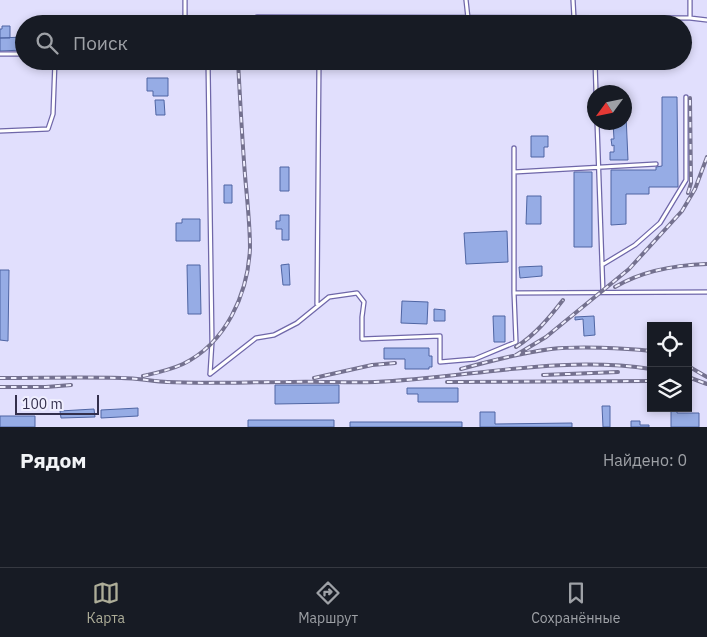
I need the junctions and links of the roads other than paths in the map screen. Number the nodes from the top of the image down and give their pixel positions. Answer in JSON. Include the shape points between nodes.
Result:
{"nodes":[{"id":1,"x":185,"y":0,"type":"edge"},
{"id":2,"x":466,"y":0,"type":"edge"},
{"id":3,"x":573,"y":0,"type":"edge"},
{"id":4,"x":690,"y":0,"type":"edge"},
{"id":5,"x":185,"y":15,"type":"edge"},
{"id":6,"x":468,"y":15,"type":"edge"},
{"id":7,"x":574,"y":15,"type":"edge"},
{"id":8,"x":690,"y":15,"type":"edge"},
{"id":9,"x":692,"y":18,"type":"edge"},
{"id":10,"x":707,"y":20,"type":"edge"},
{"id":11,"x":0,"y":54,"type":"edge"},
{"id":12,"x":15,"y":54,"type":"edge"},
{"id":13,"x":55,"y":70,"type":"edge"},
{"id":14,"x":208,"y":70,"type":"edge"},
{"id":15,"x":318,"y":70,"type":"edge"},
{"id":16,"x":595,"y":70,"type":"edge"},
{"id":17,"x":596,"y":85,"type":"edge"},
{"id":18,"x":686,"y":97,"type":"dead end"},
{"id":19,"x":597,"y":130,"type":"edge"},
{"id":20,"x":0,"y":131,"type":"edge"},
{"id":21,"x":514,"y":148,"type":"dead end"},
{"id":22,"x":656,"y":164,"type":"dead end"},
{"id":23,"x":598,"y":167,"type":"junction"},
{"id":24,"x":514,"y":172,"type":"junction"},
{"id":25,"x":602,"y":265,"type":"junction"},
{"id":26,"x":603,"y":292,"type":"junction"},
{"id":27,"x":707,"y":292,"type":"edge"},
{"id":28,"x":514,"y":293,"type":"junction"},
{"id":29,"x":317,"y":305,"type":"junction"}],
"edges":[{"from":1,"to":5,"type":"lane"},
{"from":2,"to":6,"type":"lane"},
{"from":3,"to":7,"type":"lane"},
{"from":4,"to":8,"type":"lane"},
{"from":9,"to":10,"type":"lane"},
{"from":11,"to":12,"type":"lane"},
{"from":13,"to":20,"type":"lane","via":[[53,114],[48,129]]},
{"from":14,"to":29,"type":"lane","via":[[210,374],[256,338],[274,335],[297,323]]},
{"from":15,"to":29,"type":"lane"},
{"from":16,"to":17,"type":"lane"},
{"from":18,"to":25,"type":"lane","via":[[686,180],[660,224],[635,245]]},
{"from":19,"to":23,"type":"lane"},
{"from":21,"to":24,"type":"lane"},
{"from":22,"to":23,"type":"lane"},
{"from":23,"to":24,"type":"lane"},
{"from":23,"to":25,"type":"lane"},
{"from":24,"to":28,"type":"lane"},
{"from":25,"to":26,"type":"lane"},
{"from":26,"to":27,"type":"lane"},
{"from":26,"to":28,"type":"lane"},
{"from":28,"to":29,"type":"lane","via":[[516,342],[475,359],[444,362],[440,362],[440,336],[362,339],[364,302],[357,293],[329,296]]}]}
